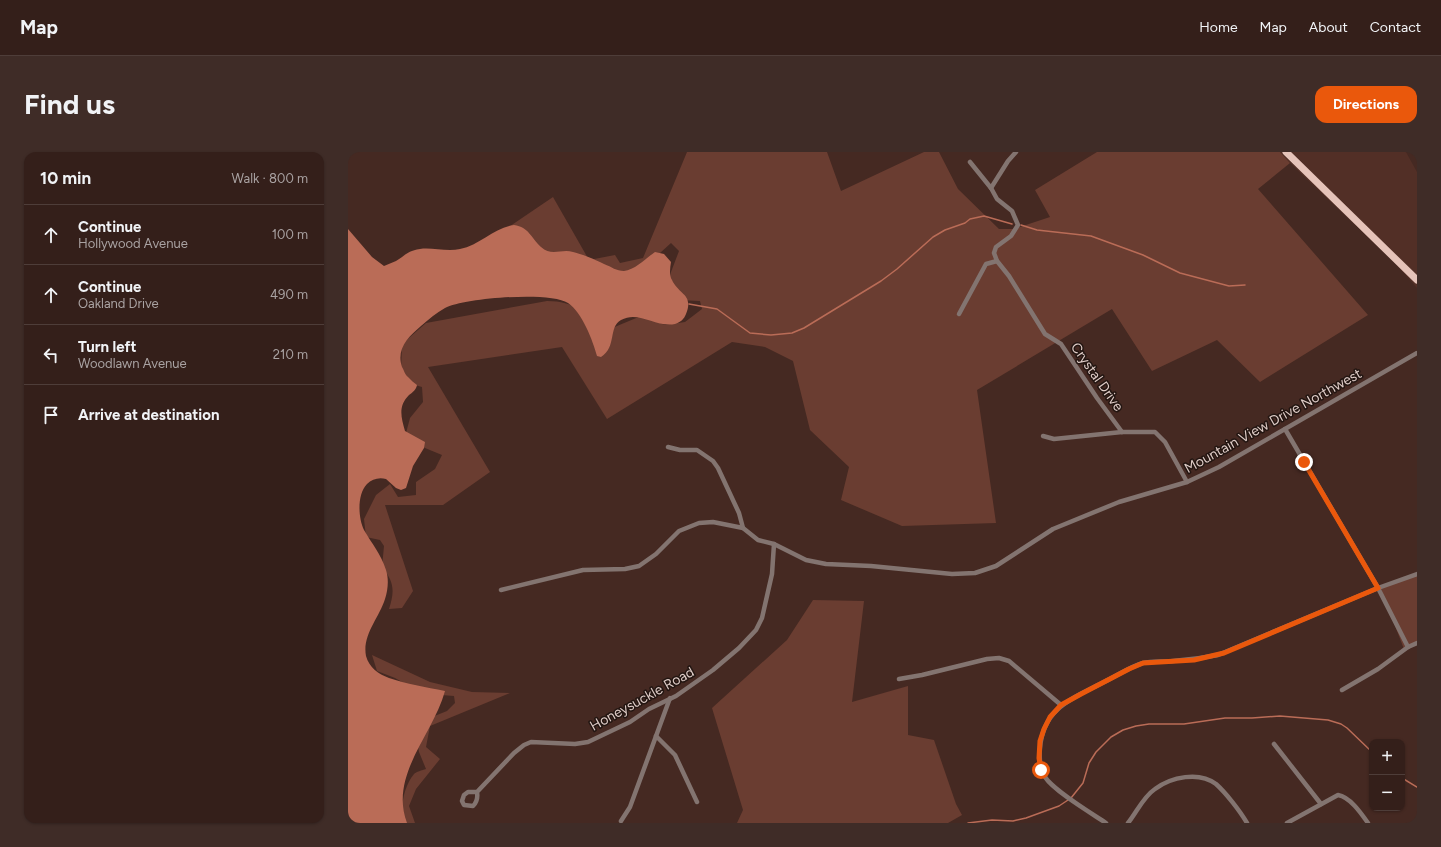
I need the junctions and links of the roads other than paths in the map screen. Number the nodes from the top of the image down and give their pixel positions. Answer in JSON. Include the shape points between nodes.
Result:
{"nodes":[{"id":1,"x":1016,"y":152,"type":"edge"},
{"id":2,"x":1286,"y":152,"type":"edge"},
{"id":3,"x":970,"y":162,"type":"dead end"},
{"id":4,"x":991,"y":188,"type":"junction"},
{"id":5,"x":997,"y":261,"type":"junction"},
{"id":6,"x":1417,"y":280,"type":"edge"},
{"id":7,"x":959,"y":314,"type":"dead end"},
{"id":8,"x":1417,"y":353,"type":"edge"},
{"id":9,"x":1285,"y":429,"type":"junction"},
{"id":10,"x":1122,"y":432,"type":"junction"},
{"id":11,"x":1043,"y":436,"type":"dead end"},
{"id":12,"x":668,"y":448,"type":"dead end"},
{"id":13,"x":1187,"y":482,"type":"junction"},
{"id":14,"x":743,"y":528,"type":"junction"},
{"id":15,"x":774,"y":544,"type":"junction"},
{"id":16,"x":1417,"y":574,"type":"edge"},
{"id":17,"x":1378,"y":588,"type":"junction"},
{"id":18,"x":501,"y":590,"type":"dead end"},
{"id":19,"x":1417,"y":643,"type":"edge"},
{"id":20,"x":1408,"y":647,"type":"junction"},
{"id":21,"x":899,"y":679,"type":"dead end"},
{"id":22,"x":1342,"y":690,"type":"dead end"},
{"id":23,"x":670,"y":698,"type":"junction"},
{"id":24,"x":1061,"y":705,"type":"junction"},
{"id":25,"x":656,"y":736,"type":"junction"},
{"id":26,"x":1274,"y":744,"type":"dead end"},
{"id":27,"x":477,"y":792,"type":"dead end"},
{"id":28,"x":697,"y":802,"type":"dead end"},
{"id":29,"x":1321,"y":804,"type":"junction"},
{"id":30,"x":621,"y":821,"type":"dead end"},
{"id":31,"x":1106,"y":823,"type":"edge"},
{"id":32,"x":1128,"y":823,"type":"edge"},
{"id":33,"x":1247,"y":823,"type":"edge"},
{"id":34,"x":1287,"y":823,"type":"edge"},
{"id":35,"x":1368,"y":823,"type":"edge"}],
"edges":[{"from":1,"to":4,"type":"street"},
{"from":2,"to":6,"type":"highway"},
{"from":3,"to":4,"type":"street"},
{"from":4,"to":5,"type":"street","via":[[997,199],[1012,211],[1018,225],[1011,236],[996,247],[994,253]]},
{"from":5,"to":7,"type":"street","via":[[986,264]]},
{"from":5,"to":10,"type":"street","name":"Crystal Drive","via":[[1045,334],[1061,344]]},
{"from":8,"to":9,"type":"street","name":"Mountain View Drive Northwest"},
{"from":9,"to":13,"type":"street","name":"Mountain View Drive Northwest","via":[[1219,467]]},
{"from":9,"to":17,"type":"street"},
{"from":10,"to":11,"type":"street","via":[[1054,439]]},
{"from":10,"to":13,"type":"street","via":[[1155,432],[1165,442]]},
{"from":12,"to":14,"type":"street","via":[[697,450],[713,461]]},
{"from":13,"to":15,"type":"street","name":"Mountain View Drive Northwest","via":[[1119,502],[1053,528],[996,566],[975,573],[952,574],[826,564],[806,560]]},
{"from":14,"to":15,"type":"street","name":"Mountain View Drive Northwest","via":[[758,540]]},
{"from":14,"to":18,"type":"street","via":[[713,522],[699,523],[679,531],[640,566],[583,570]]},
{"from":15,"to":23,"type":"street","name":"Honeysuckle Road","via":[[772,574],[762,618],[756,630],[740,648],[713,670]]},
{"from":16,"to":17,"type":"street"},
{"from":17,"to":20,"type":"street"},
{"from":17,"to":24,"type":"street","via":[[1218,655],[1194,660],[1143,663]]},
{"from":19,"to":20,"type":"street"},
{"from":20,"to":22,"type":"street","via":[[1378,670]]},
{"from":21,"to":24,"type":"street","via":[[999,658],[1016,667]]},
{"from":23,"to":25,"type":"street"},
{"from":23,"to":27,"type":"street","name":"Honeysuckle Road","via":[[630,722],[588,742],[531,742],[514,752]]},
{"from":24,"to":31,"type":"street","via":[[1050,717],[1044,729],[1039,758],[1041,770],[1054,787]]},
{"from":25,"to":28,"type":"street","via":[[675,755]]},
{"from":25,"to":30,"type":"street","via":[[630,807]]},
{"from":26,"to":29,"type":"street"},
{"from":29,"to":34,"type":"street"},
{"from":29,"to":35,"type":"street","via":[[1338,795],[1343,796]]},
{"from":32,"to":33,"type":"street","via":[[1154,789],[1167,781],[1196,777],[1215,784]]}]}
